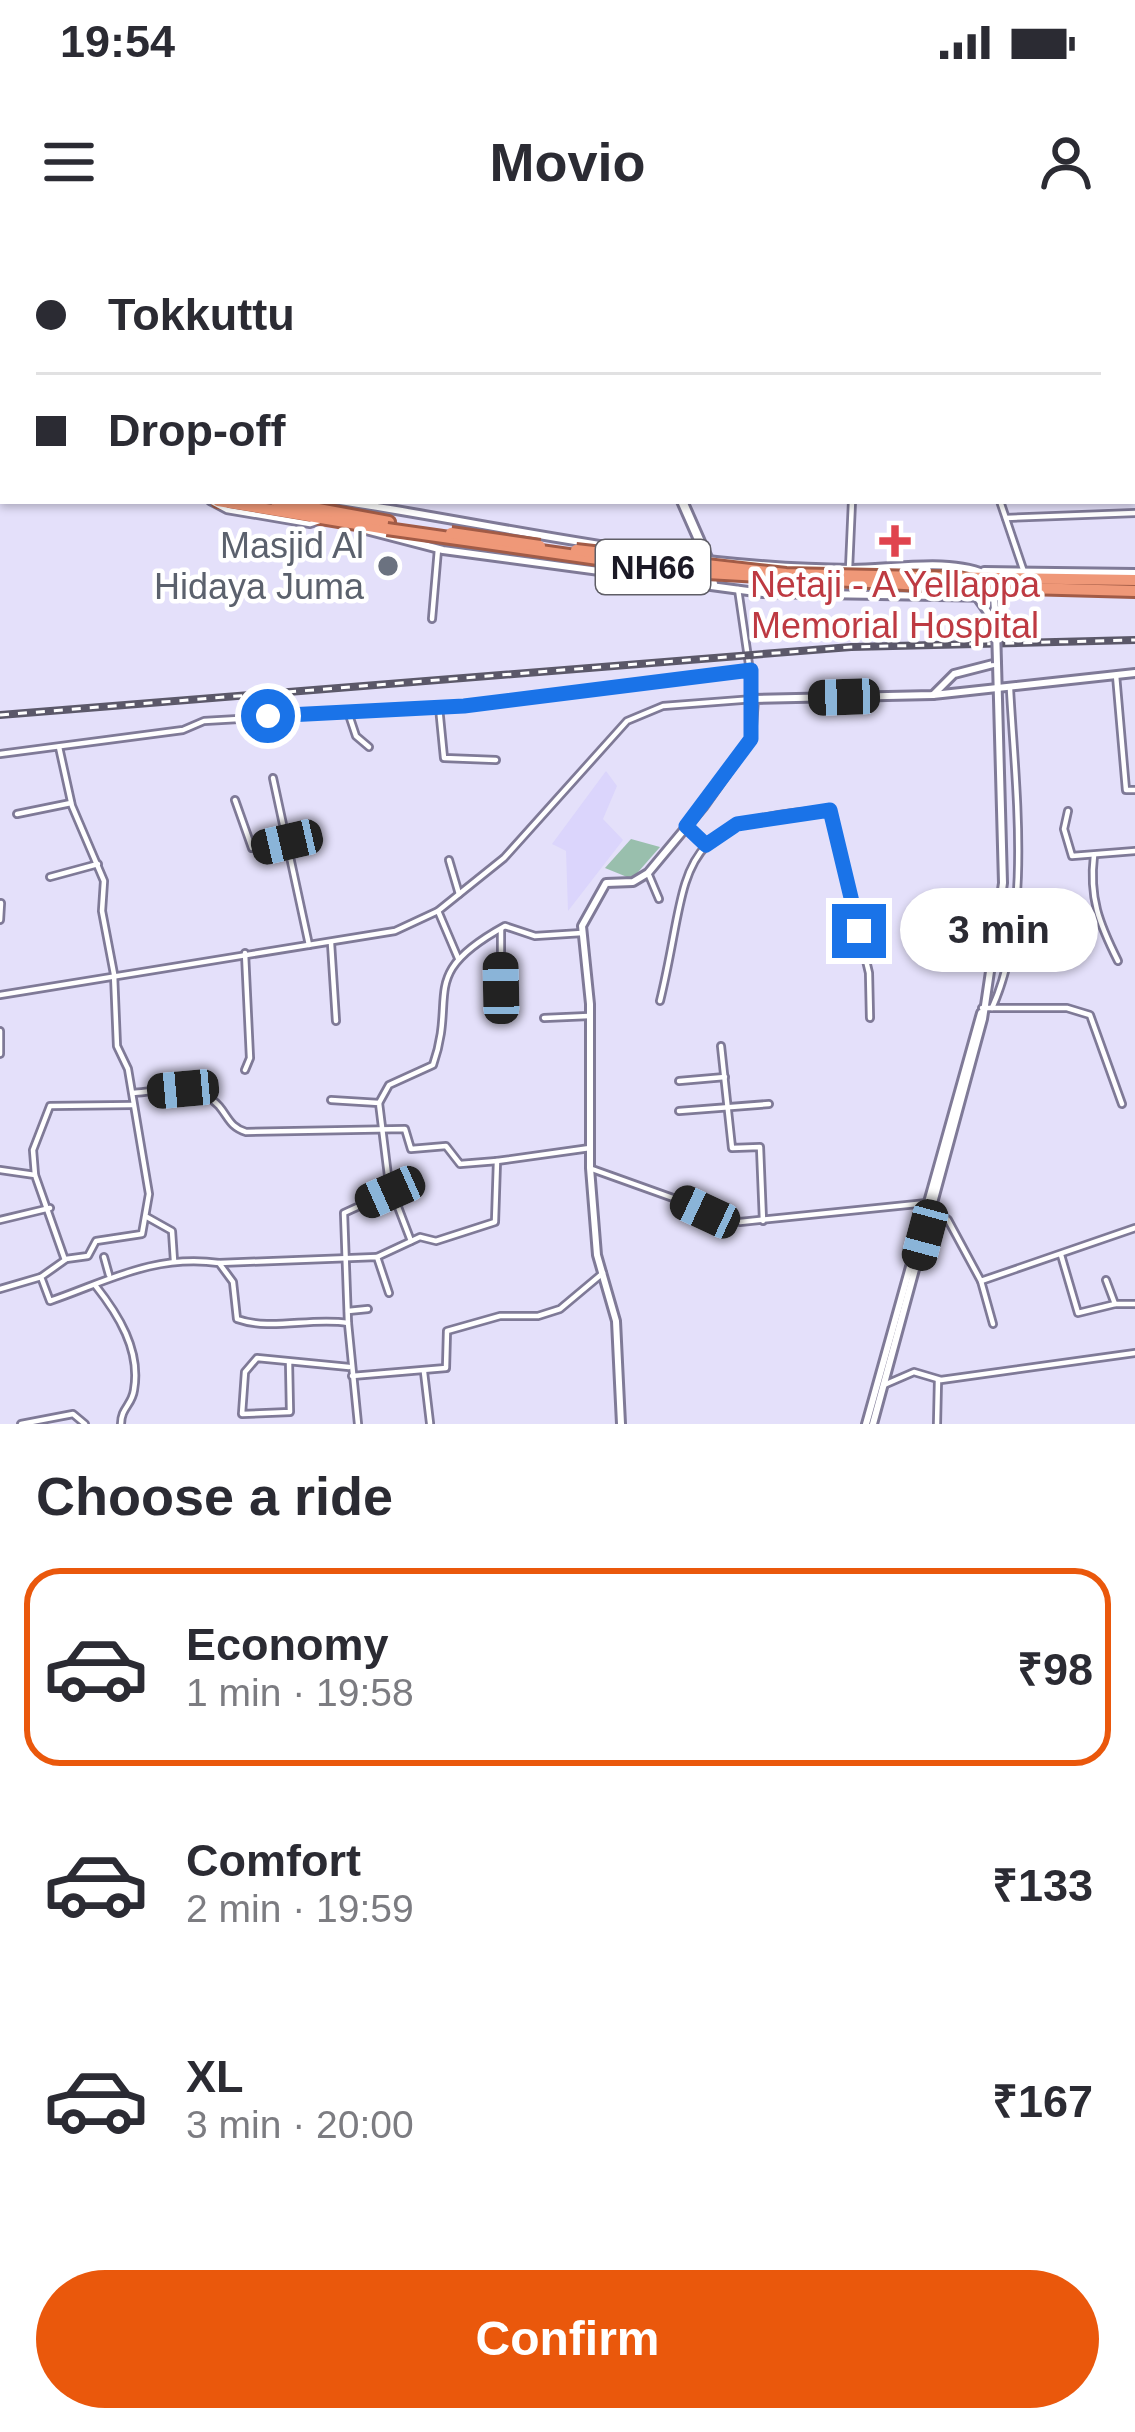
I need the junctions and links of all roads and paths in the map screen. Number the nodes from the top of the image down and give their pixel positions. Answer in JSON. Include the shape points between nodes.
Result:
{"nodes":[{"id":1,"x":232,"y":504,"type":"edge"},
{"id":2,"x":289,"y":504,"type":"edge"},
{"id":3,"x":357,"y":504,"type":"edge"},
{"id":4,"x":683,"y":504,"type":"edge"},
{"id":5,"x":852,"y":504,"type":"edge"},
{"id":6,"x":1001,"y":504,"type":"edge"},
{"id":7,"x":1135,"y":513,"type":"edge"},
{"id":8,"x":1006,"y":518,"type":"junction"},
{"id":9,"x":353,"y":524,"type":"junction"},
{"id":10,"x":388,"y":526,"type":"junction"},
{"id":11,"x":438,"y":549,"type":"junction"},
{"id":12,"x":708,"y":560,"type":"junction"},
{"id":13,"x":849,"y":568,"type":"junction"},
{"id":14,"x":1024,"y":574,"type":"junction"},
{"id":15,"x":1135,"y":576,"type":"edge"},
{"id":16,"x":712,"y":584,"type":"junction"},
{"id":17,"x":990,"y":584,"type":"junction"},
{"id":18,"x":738,"y":589,"type":"junction"},
{"id":19,"x":1135,"y":591,"type":"edge"},
{"id":20,"x":977,"y":597,"type":"junction"},
{"id":21,"x":432,"y":619,"type":"dead end"},
{"id":22,"x":996,"y":626,"type":"junction"},
{"id":23,"x":997,"y":664,"type":"junction"},
{"id":24,"x":751,"y":670,"type":"junction"},
{"id":25,"x":1135,"y":673,"type":"edge"},
{"id":26,"x":1116,"y":676,"type":"junction"},
{"id":27,"x":1010,"y":688,"type":"junction"},
{"id":28,"x":998,"y":690,"type":"junction"},
{"id":29,"x":933,"y":695,"type":"junction"},
{"id":30,"x":754,"y":699,"type":"junction"},
{"id":31,"x":439,"y":706,"type":"junction"},
{"id":32,"x":348,"y":712,"type":"junction"},
{"id":33,"x":59,"y":747,"type":"junction"},
{"id":34,"x":368,"y":747,"type":"dead end"},
{"id":35,"x":0,"y":754,"type":"edge"},
{"id":36,"x":496,"y":760,"type":"dead end"},
{"id":37,"x":273,"y":778,"type":"dead end"},
{"id":38,"x":1135,"y":790,"type":"edge"},
{"id":39,"x":236,"y":800,"type":"dead end"},
{"id":40,"x":71,"y":803,"type":"junction"},
{"id":41,"x":1068,"y":811,"type":"dead end"},
{"id":42,"x":17,"y":814,"type":"dead end"},
{"id":43,"x":686,"y":826,"type":"junction"},
{"id":44,"x":287,"y":842,"type":"junction"},
{"id":45,"x":706,"y":845,"type":"junction"},
{"id":46,"x":1135,"y":851,"type":"edge"},
{"id":47,"x":1094,"y":855,"type":"junction"},
{"id":48,"x":448,"y":860,"type":"dead end"},
{"id":49,"x":98,"y":864,"type":"junction"},
{"id":50,"x":648,"y":873,"type":"junction"},
{"id":51,"x":50,"y":877,"type":"dead end"},
{"id":52,"x":459,"y":894,"type":"junction"},
{"id":53,"x":659,"y":899,"type":"dead end"},
{"id":54,"x":1,"y":903,"type":"edge"},
{"id":55,"x":438,"y":911,"type":"junction"},
{"id":56,"x":0,"y":920,"type":"edge"},
{"id":57,"x":500,"y":929,"type":"junction"},
{"id":58,"x":582,"y":934,"type":"junction"},
{"id":59,"x":332,"y":943,"type":"junction"},
{"id":60,"x":309,"y":945,"type":"junction"},
{"id":61,"x":245,"y":952,"type":"junction"},
{"id":62,"x":458,"y":958,"type":"junction"},
{"id":63,"x":1118,"y":962,"type":"dead end"},
{"id":64,"x":114,"y":974,"type":"junction"},
{"id":65,"x":501,"y":988,"type":"dead end"},
{"id":66,"x":0,"y":995,"type":"edge"},
{"id":67,"x":660,"y":1001,"type":"dead end"},
{"id":68,"x":992,"y":1008,"type":"junction"},
{"id":69,"x":981,"y":1010,"type":"junction"},
{"id":70,"x":589,"y":1016,"type":"junction"},
{"id":71,"x":544,"y":1018,"type":"dead end"},
{"id":72,"x":870,"y":1018,"type":"dead end"},
{"id":73,"x":336,"y":1021,"type":"dead end"},
{"id":74,"x":0,"y":1030,"type":"edge"},
{"id":75,"x":721,"y":1046,"type":"dead end"},
{"id":76,"x":0,"y":1054,"type":"edge"},
{"id":77,"x":245,"y":1070,"type":"dead end"},
{"id":78,"x":724,"y":1077,"type":"junction"},
{"id":79,"x":679,"y":1082,"type":"dead end"},
{"id":80,"x":133,"y":1094,"type":"junction"},
{"id":81,"x":331,"y":1100,"type":"dead end"},
{"id":82,"x":379,"y":1103,"type":"junction"},
{"id":83,"x":769,"y":1104,"type":"dead end"},
{"id":84,"x":1122,"y":1104,"type":"dead end"},
{"id":85,"x":132,"y":1105,"type":"junction"},
{"id":86,"x":728,"y":1106,"type":"junction"},
{"id":87,"x":679,"y":1111,"type":"dead end"},
{"id":88,"x":379,"y":1129,"type":"junction"},
{"id":89,"x":590,"y":1148,"type":"junction"},
{"id":90,"x":497,"y":1161,"type":"junction"},
{"id":91,"x":590,"y":1168,"type":"junction"},
{"id":92,"x":0,"y":1170,"type":"edge"},
{"id":93,"x":35,"y":1174,"type":"junction"},
{"id":94,"x":930,"y":1204,"type":"junction"},
{"id":95,"x":398,"y":1207,"type":"dead end"},
{"id":96,"x":50,"y":1208,"type":"junction"},
{"id":97,"x":147,"y":1217,"type":"junction"},
{"id":98,"x":0,"y":1220,"type":"edge"},
{"id":99,"x":764,"y":1221,"type":"junction"},
{"id":100,"x":1135,"y":1228,"type":"edge"},
{"id":101,"x":411,"y":1240,"type":"junction"},
{"id":102,"x":1061,"y":1256,"type":"junction"},
{"id":103,"x":104,"y":1257,"type":"dead end"},
{"id":104,"x":377,"y":1257,"type":"junction"},
{"id":105,"x":345,"y":1258,"type":"junction"},
{"id":106,"x":64,"y":1259,"type":"junction"},
{"id":107,"x":174,"y":1261,"type":"junction"},
{"id":108,"x":219,"y":1263,"type":"junction"},
{"id":109,"x":604,"y":1271,"type":"junction"},
{"id":110,"x":109,"y":1275,"type":"junction"},
{"id":111,"x":40,"y":1277,"type":"junction"},
{"id":112,"x":1106,"y":1280,"type":"dead end"},
{"id":113,"x":981,"y":1281,"type":"junction"},
{"id":114,"x":95,"y":1285,"type":"junction"},
{"id":115,"x":0,"y":1289,"type":"edge"},
{"id":116,"x":389,"y":1293,"type":"dead end"},
{"id":117,"x":1115,"y":1304,"type":"junction"},
{"id":118,"x":1135,"y":1304,"type":"edge"},
{"id":119,"x":368,"y":1309,"type":"dead end"},
{"id":120,"x":348,"y":1311,"type":"junction"},
{"id":121,"x":348,"y":1323,"type":"junction"},
{"id":122,"x":993,"y":1324,"type":"dead end"},
{"id":123,"x":1135,"y":1353,"type":"edge"},
{"id":124,"x":289,"y":1362,"type":"junction"},
{"id":125,"x":351,"y":1367,"type":"junction"},
{"id":126,"x":424,"y":1372,"type":"junction"},
{"id":127,"x":352,"y":1376,"type":"junction"},
{"id":128,"x":938,"y":1380,"type":"junction"},
{"id":129,"x":884,"y":1385,"type":"junction"},
{"id":130,"x":430,"y":1423,"type":"edge"},
{"id":131,"x":21,"y":1424,"type":"edge"},
{"id":132,"x":85,"y":1424,"type":"edge"},
{"id":133,"x":121,"y":1424,"type":"edge"},
{"id":134,"x":358,"y":1424,"type":"edge"},
{"id":135,"x":621,"y":1424,"type":"edge"},
{"id":136,"x":869,"y":1424,"type":"edge"},
{"id":137,"x":938,"y":1424,"type":"edge"}],
"edges":[{"from":1,"to":9,"type":"highway","number":"NH66"},
{"from":2,"to":10,"type":"highway","number":"NH66"},
{"from":3,"to":12,"type":"street"},
{"from":4,"to":12,"type":"main road"},
{"from":5,"to":13,"type":"street"},
{"from":6,"to":8,"type":"street"},
{"from":7,"to":8,"type":"street"},
{"from":8,"to":14,"type":"street"},
{"from":9,"to":10,"type":"highway","number":"NH66"},
{"from":9,"to":11,"type":"street"},
{"from":10,"to":17,"type":"highway","number":"NH66","bridge":true,"via":[[688,572]]},
{"from":11,"to":16,"type":"street"},
{"from":11,"to":21,"type":"street"},
{"from":12,"to":13,"type":"street"},
{"from":12,"to":16,"type":"main road"},
{"from":13,"to":17,"type":"street"},
{"from":14,"to":15,"type":"highway","number":"NH66"},
{"from":14,"to":17,"type":"highway","number":"NH66"},
{"from":16,"to":18,"type":"street"},
{"from":17,"to":19,"type":"highway","number":"NH66"},
{"from":17,"to":20,"type":"street"},
{"from":17,"to":22,"type":"street"},
{"from":18,"to":20,"type":"street"},
{"from":18,"to":24,"type":"street"},
{"from":20,"to":22,"type":"street"},
{"from":22,"to":23,"type":"street","bridge":true},
{"from":23,"to":28,"type":"street"},
{"from":23,"to":29,"type":"street","via":[[954,674]]},
{"from":24,"to":30,"type":"street"},
{"from":24,"to":31,"type":"street"},
{"from":25,"to":26,"type":"street"},
{"from":26,"to":27,"type":"street"},
{"from":26,"to":38,"type":"street","via":[[1126,790]]},
{"from":27,"to":28,"type":"street"},
{"from":27,"to":68,"type":"street","via":[[1013,914]]},
{"from":28,"to":29,"type":"street"},
{"from":28,"to":69,"type":"street","via":[[1003,883]]},
{"from":29,"to":30,"type":"street"},
{"from":30,"to":43,"type":"street","via":[[751,739]]},
{"from":30,"to":52,"type":"street","via":[[663,706],[628,721],[504,859]]},
{"from":31,"to":32,"type":"street"},
{"from":31,"to":36,"type":"street","via":[[444,758]]},
{"from":32,"to":33,"type":"street","via":[[204,721]]},
{"from":32,"to":34,"type":"street"},
{"from":33,"to":35,"type":"street"},
{"from":33,"to":40,"type":"street"},
{"from":37,"to":44,"type":"street"},
{"from":39,"to":44,"type":"street","via":[[252,848]]},
{"from":40,"to":42,"type":"street"},
{"from":40,"to":49,"type":"street"},
{"from":41,"to":47,"type":"street","via":[[1066,847],[1072,856]]},
{"from":43,"to":45,"type":"street"},
{"from":43,"to":50,"type":"street"},
{"from":44,"to":60,"type":"street"},
{"from":45,"to":67,"type":"street","via":[[682,880]]},
{"from":45,"to":72,"type":"street","via":[[737,824],[835,813]]},
{"from":46,"to":47,"type":"street"},
{"from":47,"to":63,"type":"street","via":[[1095,914]]},
{"from":48,"to":52,"type":"street"},
{"from":49,"to":51,"type":"street"},
{"from":49,"to":64,"type":"street"},
{"from":50,"to":53,"type":"street"},
{"from":50,"to":58,"type":"street","via":[[606,883]]},
{"from":52,"to":55,"type":"street"},
{"from":54,"to":56,"type":"street"},
{"from":55,"to":59,"type":"street","via":[[395,931]]},
{"from":55,"to":62,"type":"street"},
{"from":57,"to":58,"type":"street"},
{"from":57,"to":62,"type":"street"},
{"from":57,"to":65,"type":"street"},
{"from":58,"to":70,"type":"street"},
{"from":59,"to":60,"type":"street"},
{"from":59,"to":73,"type":"street"},
{"from":60,"to":61,"type":"street"},
{"from":61,"to":64,"type":"street"},
{"from":61,"to":77,"type":"street"},
{"from":62,"to":82,"type":"street","via":[[440,991],[433,1065],[389,1085]]},
{"from":64,"to":66,"type":"street"},
{"from":64,"to":80,"type":"street","via":[[117,1046]]},
{"from":68,"to":69,"type":"street"},
{"from":68,"to":84,"type":"street","via":[[1090,1015]]},
{"from":69,"to":94,"type":"street"},
{"from":70,"to":71,"type":"street"},
{"from":70,"to":89,"type":"street"},
{"from":74,"to":76,"type":"street"},
{"from":75,"to":78,"type":"street"},
{"from":78,"to":79,"type":"street"},
{"from":78,"to":86,"type":"street"},
{"from":80,"to":85,"type":"street"},
{"from":80,"to":88,"type":"street","via":[[183,1089],[212,1100],[246,1132]]},
{"from":81,"to":82,"type":"street"},
{"from":82,"to":88,"type":"street"},
{"from":83,"to":86,"type":"street"},
{"from":85,"to":93,"type":"street","via":[[50,1106],[33,1150]]},
{"from":85,"to":97,"type":"street"},
{"from":86,"to":87,"type":"street"},
{"from":86,"to":99,"type":"street","via":[[732,1148],[760,1147]]},
{"from":88,"to":90,"type":"street","via":[[405,1129],[411,1149],[450,1147],[460,1163]]},
{"from":88,"to":105,"type":"street","via":[[390,1192],[344,1213]]},
{"from":89,"to":90,"type":"street"},
{"from":89,"to":91,"type":"street"},
{"from":90,"to":101,"type":"street","via":[[496,1221],[436,1241]]},
{"from":91,"to":99,"type":"street","via":[[705,1212]]},
{"from":91,"to":109,"type":"street"},
{"from":92,"to":93,"type":"street"},
{"from":93,"to":96,"type":"street"},
{"from":94,"to":99,"type":"street"},
{"from":94,"to":113,"type":"street","via":[[950,1223]]},
{"from":94,"to":129,"type":"street"},
{"from":94,"to":136,"type":"street"},
{"from":95,"to":101,"type":"street"},
{"from":96,"to":98,"type":"street"},
{"from":96,"to":106,"type":"street"},
{"from":97,"to":106,"type":"street","via":[[142,1234],[96,1241],[88,1256]]},
{"from":97,"to":107,"type":"street","via":[[172,1231]]},
{"from":100,"to":102,"type":"street"},
{"from":101,"to":104,"type":"street"},
{"from":102,"to":113,"type":"street"},
{"from":102,"to":117,"type":"street","via":[[1078,1313]]},
{"from":103,"to":110,"type":"street"},
{"from":104,"to":105,"type":"street"},
{"from":104,"to":116,"type":"street"},
{"from":105,"to":108,"type":"street"},
{"from":105,"to":120,"type":"street"},
{"from":106,"to":111,"type":"street"},
{"from":107,"to":108,"type":"street"},
{"from":107,"to":110,"type":"street"},
{"from":108,"to":121,"type":"street","via":[[233,1282],[237,1319],[260,1327]]},
{"from":109,"to":126,"type":"street","via":[[560,1309],[447,1331],[448,1366]]},
{"from":109,"to":135,"type":"street","via":[[616,1321]]},
{"from":110,"to":114,"type":"street"},
{"from":111,"to":114,"type":"street","via":[[50,1301]]},
{"from":111,"to":115,"type":"street"},
{"from":112,"to":117,"type":"street"},
{"from":113,"to":122,"type":"street"},
{"from":114,"to":133,"type":"street","via":[[129,1338],[135,1389]]},
{"from":117,"to":118,"type":"street"},
{"from":119,"to":120,"type":"street"},
{"from":120,"to":121,"type":"street"},
{"from":121,"to":125,"type":"street"},
{"from":123,"to":128,"type":"street"},
{"from":124,"to":124,"type":"street","via":[[290,1412],[242,1414],[245,1372],[257,1358]]},
{"from":124,"to":125,"type":"street"},
{"from":125,"to":127,"type":"street"},
{"from":126,"to":127,"type":"street"},
{"from":126,"to":130,"type":"street"},
{"from":127,"to":134,"type":"street"},
{"from":128,"to":129,"type":"street","via":[[914,1372]]},
{"from":128,"to":137,"type":"street"},
{"from":129,"to":136,"type":"street"},
{"from":131,"to":132,"type":"street","via":[[73,1414]]}]}
